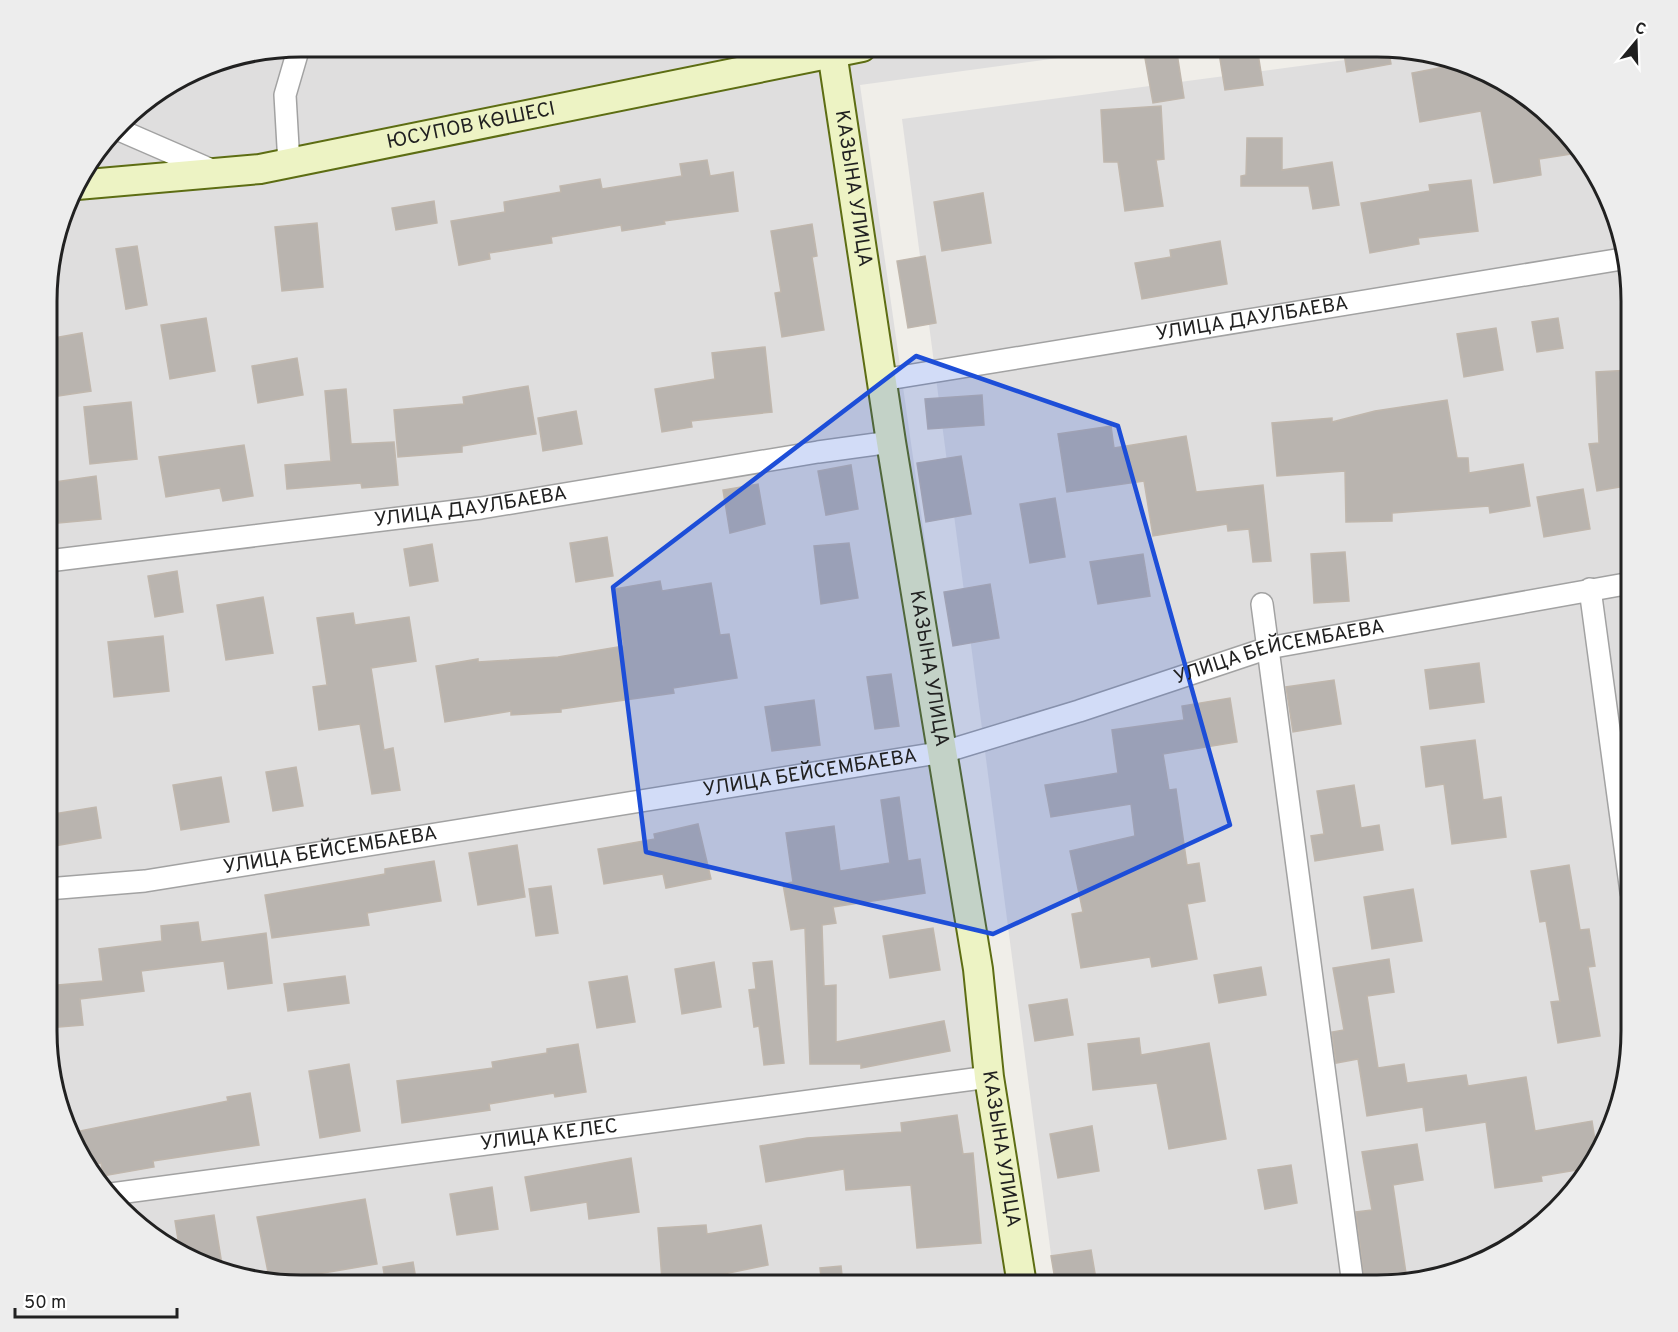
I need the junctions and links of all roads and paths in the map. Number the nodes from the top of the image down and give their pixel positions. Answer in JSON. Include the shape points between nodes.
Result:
{"nodes":[{"id":1,"x":296,"y":57,"type":"edge"},
{"id":2,"x":799,"y":57,"type":"edge"},
{"id":3,"x":833,"y":57,"type":"edge"},
{"id":4,"x":124,"y":132,"type":"edge"},
{"id":5,"x":289,"y":164,"type":"junction"},
{"id":6,"x":217,"y":173,"type":"junction"},
{"id":7,"x":88,"y":183,"type":"edge"},
{"id":8,"x":1617,"y":260,"type":"edge"},
{"id":9,"x":882,"y":380,"type":"junction"},
{"id":10,"x":891,"y":442,"type":"junction"},
{"id":11,"x":57,"y":560,"type":"edge"},
{"id":12,"x":1621,"y":584,"type":"edge"},
{"id":13,"x":1590,"y":589,"type":"junction"},
{"id":14,"x":1262,"y":604,"type":"dead end"},
{"id":15,"x":1268,"y":648,"type":"junction"},
{"id":16,"x":944,"y":752,"type":"junction"},
{"id":17,"x":1621,"y":818,"type":"edge"},
{"id":18,"x":57,"y":888,"type":"edge"},
{"id":19,"x":989,"y":1077,"type":"junction"},
{"id":20,"x":118,"y":1193,"type":"edge"},
{"id":21,"x":1020,"y":1275,"type":"edge"},
{"id":22,"x":1352,"y":1275,"type":"edge"}],
"edges":[{"from":1,"to":5,"type":"street","via":[[285,95]]},
{"from":2,"to":5,"type":"street","name":"ЮСУПОВ КӨШЕСІ"},
{"from":3,"to":9,"type":"street","name":"КАЗЫНА УЛИЦА"},
{"from":4,"to":6,"type":"street"},
{"from":5,"to":6,"type":"street","name":"ЮСУПОВ КӨШЕСІ"},
{"from":6,"to":7,"type":"street","name":"ЮСУПОВ КӨШЕСІ"},
{"from":8,"to":9,"type":"street","name":"УЛИЦА ДАУЛБАЕВА"},
{"from":9,"to":10,"type":"street","name":"КАЗЫНА УЛИЦА"},
{"from":10,"to":11,"type":"street","name":"УЛИЦА ДАУЛБАЕВА","via":[[481,508]]},
{"from":10,"to":16,"type":"street","name":"КАЗЫНА УЛИЦА"},
{"from":12,"to":13,"type":"street","name":"УЛИЦА БЕЙСЕМБАЕВА"},
{"from":13,"to":15,"type":"street","name":"УЛИЦА БЕЙСЕМБАЕВА"},
{"from":13,"to":17,"type":"street"},
{"from":14,"to":15,"type":"street"},
{"from":15,"to":16,"type":"street","name":"УЛИЦА БЕЙСЕМБАЕВА"},
{"from":15,"to":22,"type":"street"},
{"from":16,"to":18,"type":"street","name":"УЛИЦА БЕЙСЕМБАЕВА","via":[[145,881]]},
{"from":16,"to":19,"type":"street","name":"КАЗЫНА УЛИЦА","via":[[978,969]]},
{"from":19,"to":20,"type":"street","name":"УЛИЦА КЕЛЕС"},
{"from":19,"to":21,"type":"street","name":"КАЗЫНА УЛИЦА"}]}
